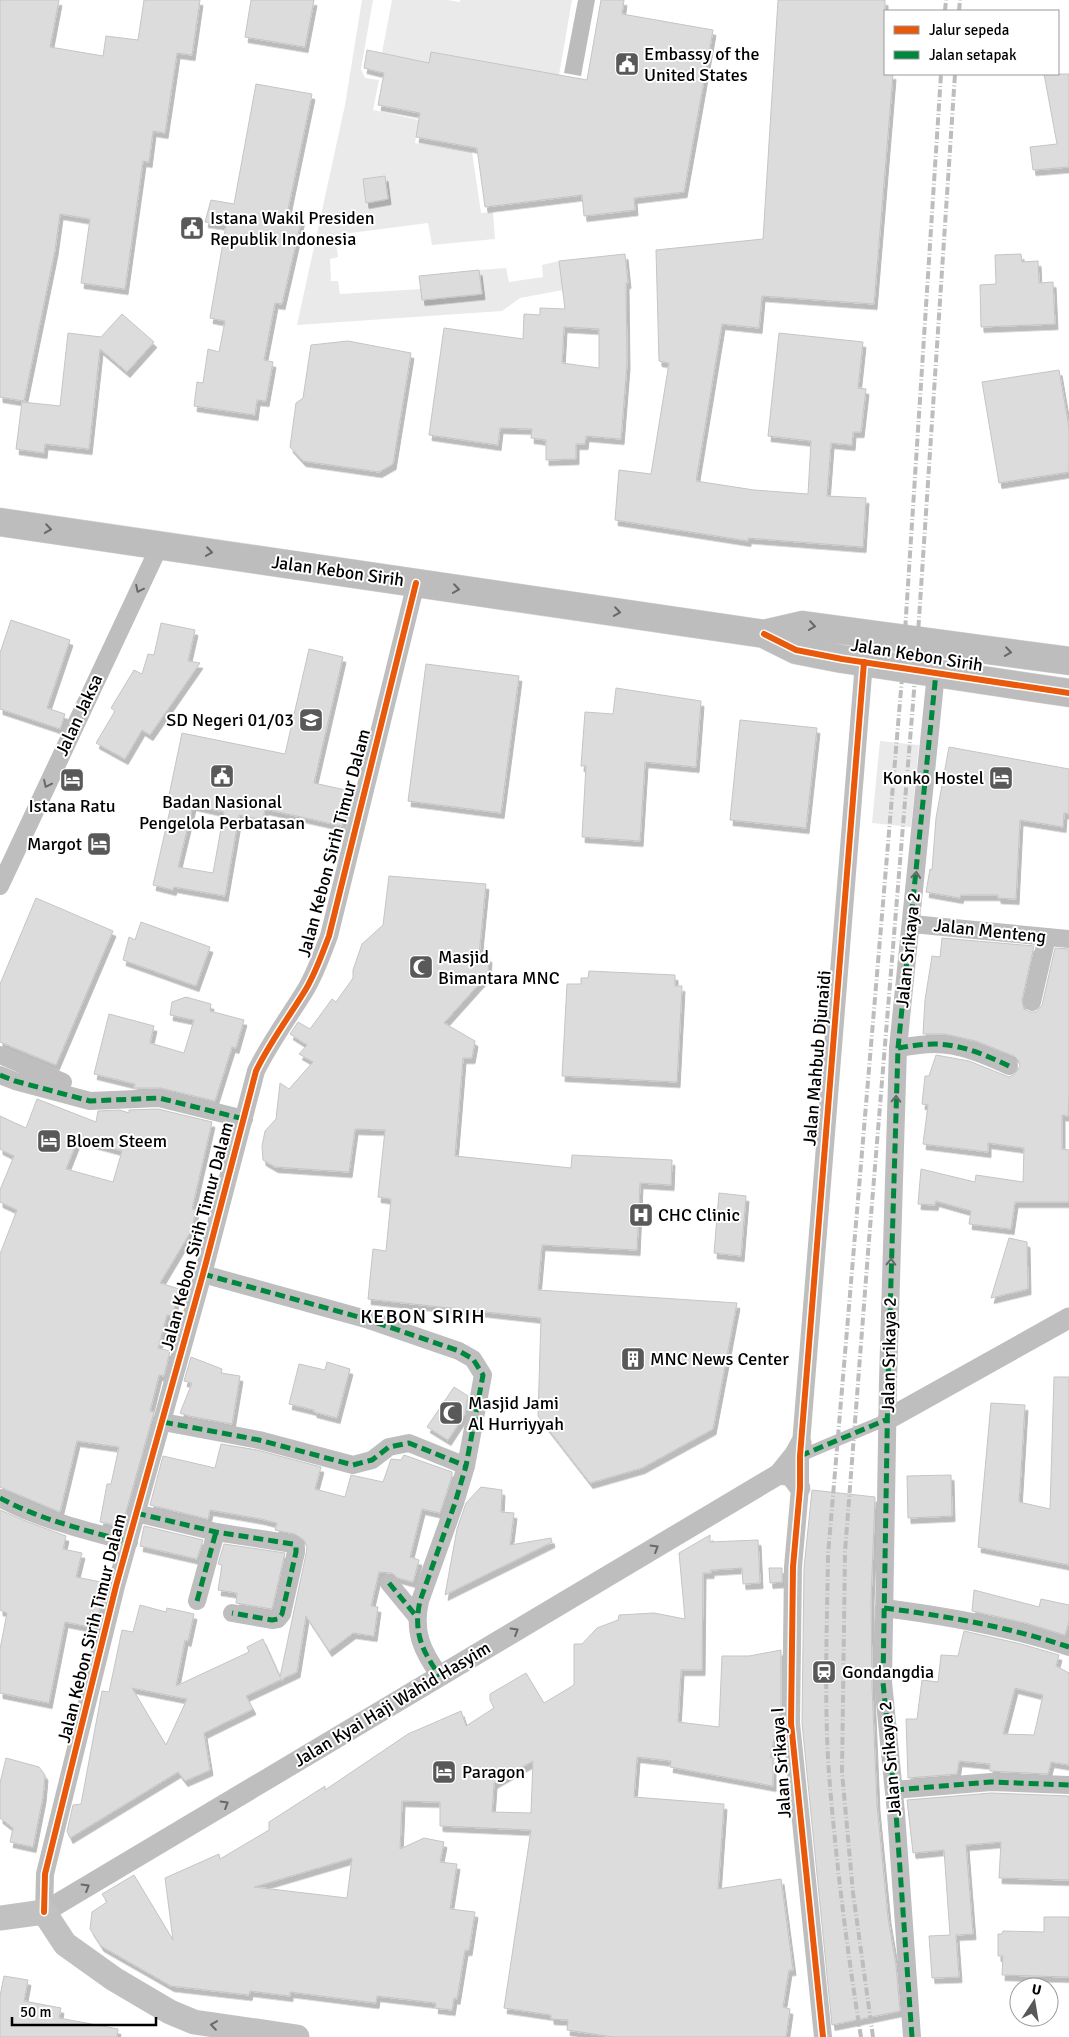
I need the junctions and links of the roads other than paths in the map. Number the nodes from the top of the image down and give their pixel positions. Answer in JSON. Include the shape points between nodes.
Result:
{"nodes":[{"id":1,"x":0,"y":522,"type":"edge"},
{"id":2,"x":160,"y":545,"type":"junction"},
{"id":3,"x":416,"y":583,"type":"junction"},
{"id":4,"x":764,"y":634,"type":"junction"},
{"id":5,"x":1069,"y":661,"type":"edge"},
{"id":6,"x":864,"y":662,"type":"junction"},
{"id":7,"x":936,"y":673,"type":"junction"},
{"id":8,"x":1069,"y":693,"type":"edge"},
{"id":9,"x":0,"y":886,"type":"edge"},
{"id":10,"x":912,"y":924,"type":"junction"},
{"id":11,"x":1047,"y":937,"type":"junction"},
{"id":12,"x":1069,"y":939,"type":"edge"},
{"id":13,"x":1032,"y":1002,"type":"dead end"},
{"id":14,"x":898,"y":1048,"type":"junction"},
{"id":15,"x":0,"y":1055,"type":"edge"},
{"id":16,"x":1009,"y":1066,"type":"dead end"},
{"id":17,"x":0,"y":1075,"type":"edge"},
{"id":18,"x":63,"y":1082,"type":"dead end"},
{"id":19,"x":244,"y":1119,"type":"junction"},
{"id":20,"x":203,"y":1274,"type":"junction"},
{"id":21,"x":1069,"y":1318,"type":"edge"},
{"id":22,"x":888,"y":1419,"type":"junction"},
{"id":23,"x":163,"y":1422,"type":"junction"},
{"id":24,"x":800,"y":1450,"type":"junction"},
{"id":25,"x":466,"y":1466,"type":"junction"},
{"id":26,"x":779,"y":1474,"type":"junction"},
{"id":27,"x":800,"y":1488,"type":"junction"},
{"id":28,"x":0,"y":1498,"type":"edge"},
{"id":29,"x":136,"y":1514,"type":"junction"},
{"id":30,"x":216,"y":1532,"type":"junction"},
{"id":31,"x":129,"y":1542,"type":"junction"},
{"id":32,"x":389,"y":1583,"type":"dead end"},
{"id":33,"x":197,"y":1601,"type":"dead end"},
{"id":34,"x":884,"y":1608,"type":"junction"},
{"id":35,"x":232,"y":1614,"type":"dead end"},
{"id":36,"x":417,"y":1616,"type":"junction"},
{"id":37,"x":1069,"y":1647,"type":"edge"},
{"id":38,"x":440,"y":1676,"type":"junction"},
{"id":39,"x":1069,"y":1785,"type":"edge"},
{"id":40,"x":894,"y":1790,"type":"junction"},
{"id":41,"x":44,"y":1912,"type":"junction"},
{"id":42,"x":0,"y":1918,"type":"edge"},
{"id":43,"x":297,"y":2037,"type":"edge"},
{"id":44,"x":823,"y":2037,"type":"edge"},
{"id":45,"x":912,"y":2037,"type":"edge"}],
"edges":[{"from":1,"to":2,"type":"main road","name":"Jalan Kebon Sirih","one_way":true},
{"from":2,"to":3,"type":"main road","name":"Jalan Kebon Sirih","one_way":true},
{"from":2,"to":9,"type":"street","name":"Jalan Jaksa","one_way":true},
{"from":3,"to":4,"type":"main road","name":"Jalan Kebon Sirih","one_way":true},
{"from":3,"to":19,"type":"street","name":"Jalan Kebon Sirih Timur Dalam","via":[[329,936],[307,988],[267,1048],[256,1071]]},
{"from":4,"to":5,"type":"main road","name":"Jalan Kebon Sirih","one_way":true,"via":[[803,624]]},
{"from":4,"to":6,"type":"main road","name":"Jalan Kebon Sirih","via":[[796,650]]},
{"from":6,"to":7,"type":"main road","name":"Jalan Kebon Sirih"},
{"from":6,"to":24,"type":"street","name":"Jalan Mahbub Djunaidi"},
{"from":7,"to":8,"type":"main road","name":"Jalan Kebon Sirih"},
{"from":10,"to":7,"type":"street","name":"Jalan Srikaya 2","one_way":true},
{"from":10,"to":11,"type":"street","name":"Jalan Menteng"},
{"from":10,"to":14,"type":"street","name":"Jalan Srikaya 2"},
{"from":11,"to":12,"type":"street","name":"Jalan Menteng"},
{"from":11,"to":13,"type":"street"},
{"from":14,"to":16,"type":"street","via":[[933,1044],[955,1046]]},
{"from":22,"to":14,"type":"street","name":"Jalan Srikaya 2","one_way":true},
{"from":15,"to":18,"type":"street"},
{"from":17,"to":19,"type":"street","via":[[90,1101],[158,1098]]},
{"from":19,"to":20,"type":"street","name":"Jalan Kebon Sirih Timur Dalam"},
{"from":20,"to":23,"type":"street","name":"Jalan Kebon Sirih Timur Dalam"},
{"from":20,"to":25,"type":"street","via":[[366,1319],[459,1350],[473,1359],[483,1375]]},
{"from":21,"to":22,"type":"street"},
{"from":22,"to":24,"type":"street"},
{"from":22,"to":34,"type":"street","name":"Jalan Srikaya 2"},
{"from":23,"to":25,"type":"street","via":[[259,1440],[353,1465],[372,1460],[388,1447],[409,1443]]},
{"from":23,"to":29,"type":"street","name":"Jalan Kebon Sirih Timur Dalam"},
{"from":24,"to":26,"type":"street"},
{"from":24,"to":27,"type":"street","name":"Jalan Srikaya I"},
{"from":25,"to":36,"type":"street"},
{"from":26,"to":27,"type":"street","via":[[791,1476]]},
{"from":38,"to":26,"type":"street","name":"Jalan Kyai Haji Wahid Hasyim","one_way":true},
{"from":27,"to":44,"type":"street","name":"Jalan Srikaya I","via":[[793,1567],[791,1723]]},
{"from":28,"to":31,"type":"street","via":[[26,1512]]},
{"from":29,"to":30,"type":"street"},
{"from":29,"to":31,"type":"street","name":"Jalan Kebon Sirih Timur Dalam"},
{"from":30,"to":33,"type":"street"},
{"from":30,"to":35,"type":"street","via":[[296,1547],[282,1614],[278,1619]]},
{"from":31,"to":41,"type":"street","name":"Jalan Kebon Sirih Timur Dalam","via":[[45,1874]]},
{"from":32,"to":36,"type":"street"},
{"from":34,"to":37,"type":"street","via":[[996,1626]]},
{"from":34,"to":40,"type":"street","name":"Jalan Srikaya 2","via":[[883,1682]]},
{"from":36,"to":38,"type":"street","via":[[425,1654]]},
{"from":41,"to":38,"type":"street","name":"Jalan Kyai Haji Wahid Hasyim","one_way":true},
{"from":39,"to":40,"type":"street","via":[[991,1782]]},
{"from":40,"to":45,"type":"street","name":"Jalan Srikaya 2"},
{"from":41,"to":42,"type":"main road","name":"Jalan Kyai Haji Wahid Hasyim"},
{"from":43,"to":41,"type":"main road","one_way":true,"via":[[194,2022],[170,2012],[64,1944]]}]}
